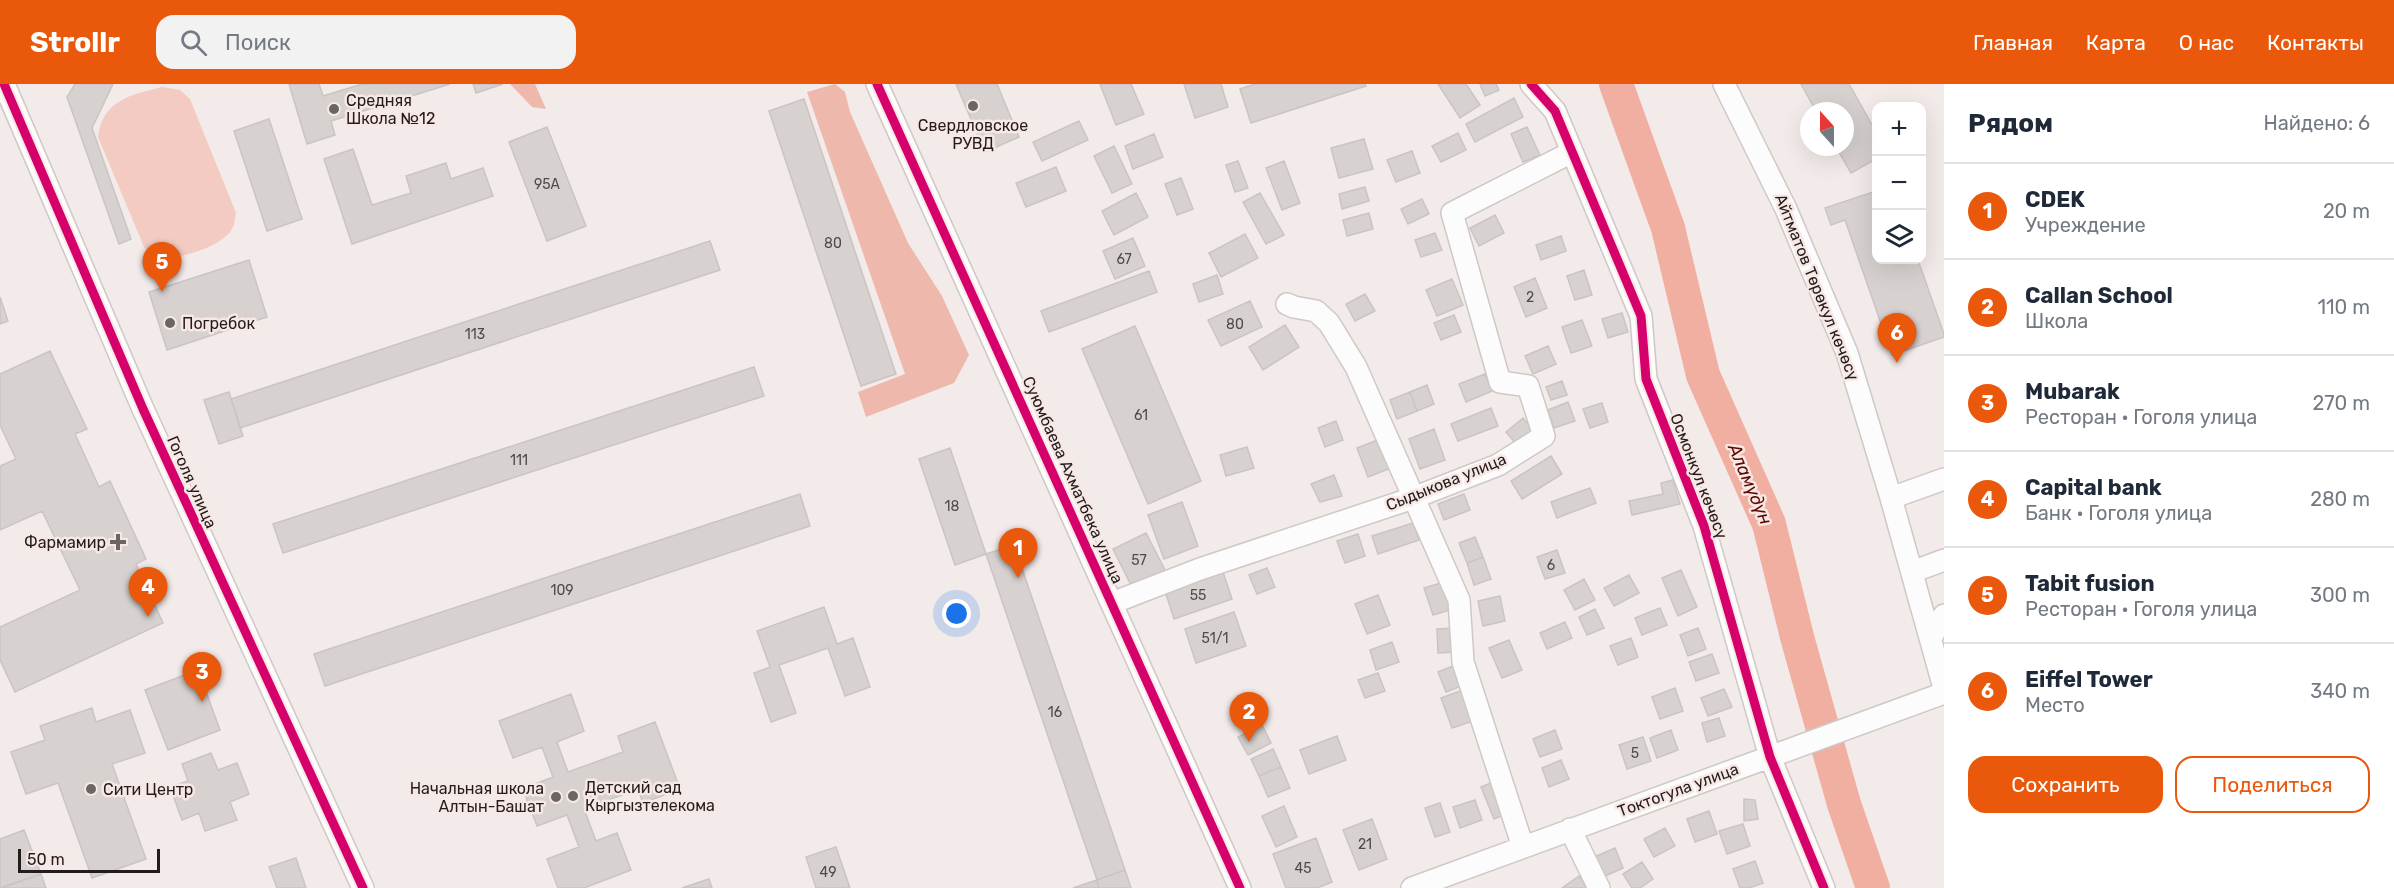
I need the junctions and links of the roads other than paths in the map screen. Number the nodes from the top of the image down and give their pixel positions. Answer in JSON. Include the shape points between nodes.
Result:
{"nodes":[{"id":1,"x":4,"y":84,"type":"edge"},
{"id":2,"x":877,"y":84,"type":"edge"},
{"id":3,"x":1531,"y":84,"type":"edge"},
{"id":4,"x":1724,"y":84,"type":"edge"},
{"id":5,"x":1572,"y":152,"type":"junction"},
{"id":6,"x":1287,"y":304,"type":"dead end"},
{"id":7,"x":1944,"y":479,"type":"edge"},
{"id":8,"x":1413,"y":498,"type":"junction"},
{"id":9,"x":1891,"y":498,"type":"junction"},
{"id":10,"x":1944,"y":560,"type":"edge"},
{"id":11,"x":1912,"y":572,"type":"junction"},
{"id":12,"x":1112,"y":603,"type":"junction"},
{"id":13,"x":1944,"y":615,"type":"edge"},
{"id":14,"x":1931,"y":638,"type":"junction"},
{"id":15,"x":1944,"y":688,"type":"edge"},
{"id":16,"x":1944,"y":693,"type":"edge"},
{"id":17,"x":1773,"y":756,"type":"junction"},
{"id":18,"x":1570,"y":829,"type":"junction"},
{"id":19,"x":1523,"y":847,"type":"junction"},
{"id":20,"x":363,"y":888,"type":"edge"},
{"id":21,"x":1240,"y":888,"type":"edge"},
{"id":22,"x":1412,"y":888,"type":"edge"},
{"id":23,"x":1599,"y":888,"type":"edge"},
{"id":24,"x":1824,"y":888,"type":"edge"}],
"edges":[{"from":1,"to":20,"type":"street","name":"Гоголя улица","via":[[147,420]]},
{"from":2,"to":12,"type":"street","name":"Суюмбаева Ахматбека улица"},
{"from":3,"to":5,"type":"street","name":"Осмонкул көчөсү","via":[[1555,111]]},
{"from":4,"to":9,"type":"street","name":"Айтматов Төрөкул көчөсү","via":[[1786,209],[1847,353]]},
{"from":5,"to":8,"type":"street","name":"Сыдыкова улица","via":[[1452,213],[1500,382],[1528,386],[1544,436],[1498,465]]},
{"from":5,"to":17,"type":"street","name":"Осмонкул көчөсү","via":[[1641,316],[1646,379],[1704,526]]},
{"from":6,"to":8,"type":"street","via":[[1316,311],[1329,323],[1356,367]]},
{"from":7,"to":9,"type":"street"},
{"from":8,"to":12,"type":"street","name":"Сыдыкова улица","via":[[1200,569]]},
{"from":8,"to":19,"type":"street","via":[[1459,600],[1463,662]]},
{"from":9,"to":11,"type":"street","name":"Айтматов Төрөкул көчөсү"},
{"from":10,"to":11,"type":"street"},
{"from":11,"to":14,"type":"street","name":"Айтматов Төрөкул көчөсү"},
{"from":12,"to":21,"type":"street","name":"Суюмбаева Ахматбека улица"},
{"from":13,"to":14,"type":"street"},
{"from":14,"to":15,"type":"street","name":"Айтматов Төрөкул көчөсү"},
{"from":16,"to":17,"type":"street","name":"Токтогула улица"},
{"from":17,"to":18,"type":"street","name":"Токтогула улица"},
{"from":17,"to":24,"type":"street","name":"Осмонкул көчөсү"},
{"from":18,"to":19,"type":"street","name":"Токтогула улица"},
{"from":18,"to":23,"type":"street"},
{"from":19,"to":22,"type":"street","name":"Токтогула улица"}]}
